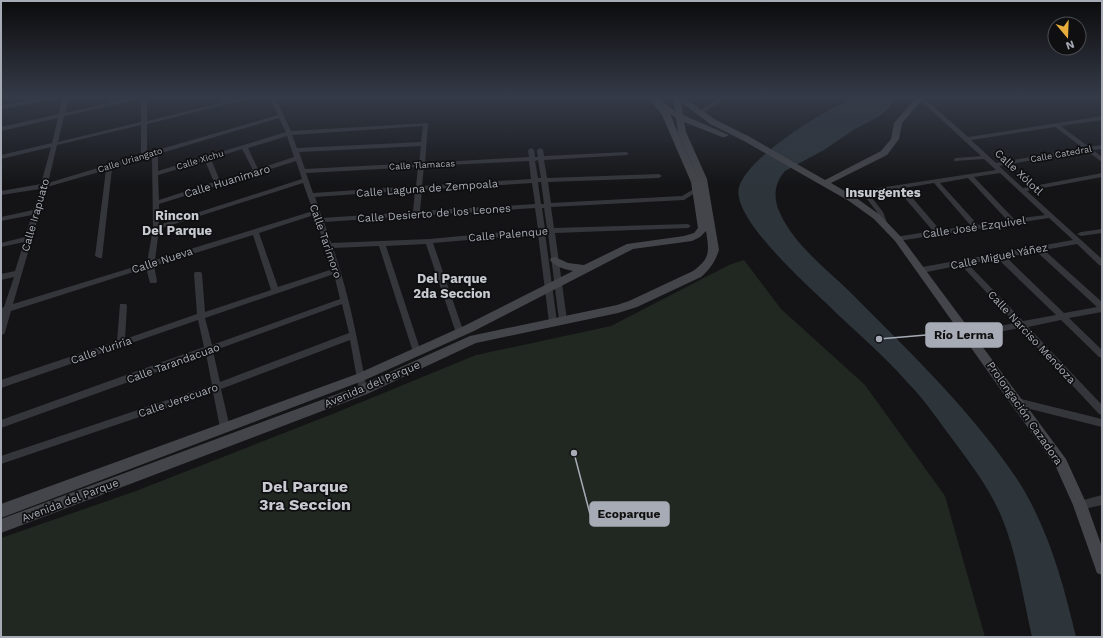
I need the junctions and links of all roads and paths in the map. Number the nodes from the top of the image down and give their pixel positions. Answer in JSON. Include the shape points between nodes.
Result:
{"nodes":[{"id":1,"x":11,"y":127,"type":"edge"},
{"id":2,"x":59,"y":127,"type":"edge"},
{"id":3,"x":132,"y":127,"type":"edge"},
{"id":4,"x":144,"y":127,"type":"edge"},
{"id":5,"x":244,"y":127,"type":"edge"},
{"id":6,"x":286,"y":127,"type":"edge"},
{"id":7,"x":384,"y":127,"type":"edge"},
{"id":8,"x":426,"y":127,"type":"edge"},
{"id":9,"x":671,"y":127,"type":"edge"},
{"id":10,"x":681,"y":127,"type":"edge"},
{"id":11,"x":686,"y":127,"type":"edge"},
{"id":12,"x":704,"y":127,"type":"edge"},
{"id":13,"x":724,"y":127,"type":"edge"},
{"id":14,"x":898,"y":127,"type":"edge"},
{"id":15,"x":954,"y":127,"type":"edge"},
{"id":16,"x":1045,"y":127,"type":"edge"},
{"id":17,"x":1058,"y":127,"type":"edge"},
{"id":18,"x":1,"y":129,"type":"edge"},
{"id":19,"x":682,"y":132,"type":"junction"},
{"id":20,"x":289,"y":133,"type":"junction"},
{"id":21,"x":968,"y":139,"type":"junction"},
{"id":22,"x":424,"y":144,"type":"junction"},
{"id":23,"x":54,"y":145,"type":"junction"},
{"id":24,"x":756,"y":145,"type":"junction"},
{"id":25,"x":244,"y":146,"type":"junction"},
{"id":26,"x":1102,"y":147,"type":"edge"},
{"id":27,"x":1088,"y":149,"type":"junction"},
{"id":28,"x":295,"y":150,"type":"junction"},
{"id":29,"x":530,"y":150,"type":"dead end"},
{"id":30,"x":540,"y":150,"type":"dead end"},
{"id":31,"x":155,"y":153,"type":"junction"},
{"id":32,"x":626,"y":154,"type":"dead end"},
{"id":33,"x":144,"y":156,"type":"junction"},
{"id":34,"x":1,"y":157,"type":"edge"},
{"id":35,"x":987,"y":157,"type":"junction"},
{"id":36,"x":207,"y":158,"type":"junction"},
{"id":37,"x":298,"y":158,"type":"junction"},
{"id":38,"x":532,"y":159,"type":"junction"},
{"id":39,"x":541,"y":159,"type":"junction"},
{"id":40,"x":956,"y":160,"type":"dead end"},
{"id":41,"x":1102,"y":160,"type":"edge"},
{"id":42,"x":421,"y":165,"type":"junction"},
{"id":43,"x":995,"y":165,"type":"junction"},
{"id":44,"x":109,"y":167,"type":"junction"},
{"id":45,"x":256,"y":171,"type":"junction"},
{"id":46,"x":302,"y":172,"type":"junction"},
{"id":47,"x":1002,"y":172,"type":"junction"},
{"id":48,"x":155,"y":174,"type":"junction"},
{"id":49,"x":1102,"y":175,"type":"edge"},
{"id":50,"x":659,"y":176,"type":"dead end"},
{"id":51,"x":969,"y":176,"type":"junction"},
{"id":52,"x":305,"y":180,"type":"junction"},
{"id":53,"x":544,"y":180,"type":"junction"},
{"id":54,"x":534,"y":181,"type":"junction"},
{"id":55,"x":820,"y":181,"type":"junction"},
{"id":56,"x":935,"y":182,"type":"junction"},
{"id":57,"x":218,"y":183,"type":"junction"},
{"id":58,"x":44,"y":186,"type":"junction"},
{"id":59,"x":700,"y":187,"type":"junction"},
{"id":60,"x":899,"y":187,"type":"junction"},
{"id":61,"x":418,"y":188,"type":"junction"},
{"id":62,"x":1021,"y":190,"type":"junction"},
{"id":63,"x":1,"y":193,"type":"edge"},
{"id":64,"x":311,"y":195,"type":"junction"},
{"id":65,"x":156,"y":203,"type":"junction"},
{"id":66,"x":547,"y":205,"type":"junction"},
{"id":67,"x":538,"y":206,"type":"junction"},
{"id":68,"x":36,"y":212,"type":"junction"},
{"id":69,"x":316,"y":212,"type":"junction"},
{"id":70,"x":416,"y":214,"type":"junction"},
{"id":71,"x":1050,"y":216,"type":"junction"},
{"id":72,"x":1,"y":219,"type":"edge"},
{"id":73,"x":320,"y":220,"type":"junction"},
{"id":74,"x":1013,"y":222,"type":"junction"},
{"id":75,"x":885,"y":225,"type":"junction"},
{"id":76,"x":688,"y":226,"type":"dead end"},
{"id":77,"x":976,"y":227,"type":"junction"},
{"id":78,"x":156,"y":228,"type":"junction"},
{"id":79,"x":707,"y":228,"type":"junction"},
{"id":80,"x":551,"y":230,"type":"junction"},
{"id":81,"x":255,"y":231,"type":"junction"},
{"id":82,"x":541,"y":231,"type":"junction"},
{"id":83,"x":1102,"y":231,"type":"edge"},
{"id":84,"x":938,"y":233,"type":"junction"},
{"id":85,"x":1081,"y":234,"type":"dead end"},
{"id":86,"x":28,"y":239,"type":"junction"},
{"id":87,"x":898,"y":239,"type":"junction"},
{"id":88,"x":429,"y":241,"type":"junction"},
{"id":89,"x":1077,"y":242,"type":"junction"},
{"id":90,"x":382,"y":243,"type":"junction"},
{"id":91,"x":1,"y":245,"type":"edge"},
{"id":92,"x":329,"y":246,"type":"junction"},
{"id":93,"x":1038,"y":249,"type":"junction"},
{"id":94,"x":99,"y":256,"type":"dead end"},
{"id":95,"x":1000,"y":256,"type":"junction"},
{"id":96,"x":555,"y":260,"type":"junction"},
{"id":97,"x":963,"y":263,"type":"junction"},
{"id":98,"x":1102,"y":263,"type":"edge"},
{"id":99,"x":150,"y":264,"type":"junction"},
{"id":100,"x":585,"y":268,"type":"junction"},
{"id":101,"x":338,"y":270,"type":"junction"},
{"id":102,"x":922,"y":270,"type":"junction"},
{"id":103,"x":18,"y":274,"type":"junction"},
{"id":104,"x":198,"y":274,"type":"dead end"},
{"id":105,"x":1,"y":277,"type":"edge"},
{"id":106,"x":153,"y":281,"type":"dead end"},
{"id":107,"x":553,"y":285,"type":"junction"},
{"id":108,"x":275,"y":291,"type":"junction"},
{"id":109,"x":345,"y":300,"type":"junction"},
{"id":110,"x":123,"y":306,"type":"dead end"},
{"id":111,"x":1102,"y":308,"type":"edge"},
{"id":112,"x":4,"y":310,"type":"edge"},
{"id":113,"x":201,"y":316,"type":"junction"},
{"id":114,"x":1062,"y":316,"type":"junction"},
{"id":115,"x":558,"y":322,"type":"junction"},
{"id":116,"x":1021,"y":324,"type":"junction"},
{"id":117,"x":1,"y":332,"type":"edge"},
{"id":118,"x":460,"y":333,"type":"junction"},
{"id":119,"x":353,"y":335,"type":"junction"},
{"id":120,"x":969,"y":335,"type":"junction"},
{"id":121,"x":121,"y":343,"type":"junction"},
{"id":122,"x":209,"y":350,"type":"junction"},
{"id":123,"x":417,"y":352,"type":"junction"},
{"id":124,"x":1102,"y":355,"type":"edge"},
{"id":125,"x":361,"y":377,"type":"junction"},
{"id":126,"x":1,"y":384,"type":"edge"},
{"id":127,"x":217,"y":387,"type":"junction"},
{"id":128,"x":363,"y":390,"type":"junction"},
{"id":129,"x":1018,"y":402,"type":"junction"},
{"id":130,"x":1102,"y":411,"type":"edge"},
{"id":131,"x":1102,"y":423,"type":"edge"},
{"id":132,"x":1,"y":424,"type":"edge"},
{"id":133,"x":225,"y":428,"type":"junction"},
{"id":134,"x":1,"y":460,"type":"edge"},
{"id":135,"x":1102,"y":500,"type":"edge"},
{"id":136,"x":1080,"y":505,"type":"junction"},
{"id":137,"x":1,"y":511,"type":"edge"},
{"id":138,"x":1,"y":526,"type":"edge"},
{"id":139,"x":1102,"y":568,"type":"edge"}],
"edges":[{"from":1,"to":18,"type":"street"},
{"from":2,"to":23,"type":"street","name":"Calle Irapuato"},
{"from":3,"to":23,"type":"street"},
{"from":4,"to":33,"type":"street"},
{"from":5,"to":31,"type":"street","name":"Calle Uriangato"},
{"from":6,"to":20,"type":"street","name":"Calle Tarimoro"},
{"from":7,"to":20,"type":"street","name":"Calle Xichu"},
{"from":8,"to":22,"type":"street","name":"Calle Xichu"},
{"from":9,"to":59,"type":"street","via":[[695,182]]},
{"from":10,"to":19,"type":"street"},
{"from":11,"to":19,"type":"street"},
{"from":12,"to":24,"type":"street"},
{"from":13,"to":24,"type":"street"},
{"from":14,"to":55,"type":"street","via":[[896,139],[884,153]]},
{"from":15,"to":21,"type":"street","name":"Calle Xólotl"},
{"from":16,"to":21,"type":"street"},
{"from":17,"to":27,"type":"street"},
{"from":19,"to":59,"type":"street","via":[[703,179]]},
{"from":20,"to":25,"type":"street","name":"Calle Xichu"},
{"from":20,"to":28,"type":"street","name":"Calle Tarimoro"},
{"from":21,"to":35,"type":"street","name":"Calle Xólotl"},
{"from":22,"to":28,"type":"street"},
{"from":22,"to":42,"type":"street"},
{"from":23,"to":34,"type":"street"},
{"from":23,"to":58,"type":"street","name":"Calle Irapuato"},
{"from":24,"to":55,"type":"street","name":"Prolongación Cazadora"},
{"from":25,"to":36,"type":"street","name":"Calle Xichu"},
{"from":25,"to":45,"type":"street"},
{"from":26,"to":27,"type":"street","name":"Calle Catedral"},
{"from":27,"to":41,"type":"street"},
{"from":27,"to":43,"type":"street","name":"Calle Catedral"},
{"from":28,"to":37,"type":"street","name":"Calle Tarimoro"},
{"from":29,"to":38,"type":"street"},
{"from":30,"to":39,"type":"street"},
{"from":31,"to":33,"type":"street","name":"Calle Uriangato"},
{"from":31,"to":48,"type":"street"},
{"from":32,"to":39,"type":"street","name":"Calle Tlamacas"},
{"from":33,"to":44,"type":"street","name":"Calle Uriangato"},
{"from":35,"to":40,"type":"street"},
{"from":35,"to":43,"type":"street","name":"Calle Xólotl"},
{"from":36,"to":48,"type":"street","name":"Calle Xichu"},
{"from":36,"to":57,"type":"street"},
{"from":37,"to":45,"type":"street","name":"Calle Huanimaro"},
{"from":37,"to":46,"type":"street","name":"Calle Tarimoro"},
{"from":38,"to":39,"type":"street","name":"Calle Tlamacas"},
{"from":38,"to":42,"type":"street","name":"Calle Tlamacas"},
{"from":38,"to":54,"type":"street"},
{"from":39,"to":53,"type":"street"},
{"from":42,"to":46,"type":"street","name":"Calle Tlamacas"},
{"from":42,"to":61,"type":"street"},
{"from":43,"to":47,"type":"street","name":"Calle Xólotl"},
{"from":44,"to":58,"type":"street","name":"Calle Uriangato"},
{"from":44,"to":94,"type":"street"},
{"from":45,"to":57,"type":"street","name":"Calle Huanimaro"},
{"from":46,"to":52,"type":"street","name":"Calle Tarimoro"},
{"from":47,"to":51,"type":"street"},
{"from":47,"to":62,"type":"street","name":"Calle Xólotl"},
{"from":48,"to":65,"type":"street"},
{"from":49,"to":62,"type":"street"},
{"from":50,"to":53,"type":"street","name":"Calle Laguna de Zempoala"},
{"from":51,"to":56,"type":"street"},
{"from":51,"to":74,"type":"street"},
{"from":52,"to":64,"type":"street","name":"Calle Tarimoro"},
{"from":52,"to":78,"type":"street"},
{"from":53,"to":54,"type":"street","name":"Calle Laguna de Zempoala"},
{"from":53,"to":66,"type":"street"},
{"from":54,"to":61,"type":"street","name":"Calle Laguna de Zempoala"},
{"from":54,"to":67,"type":"street"},
{"from":55,"to":75,"type":"street","name":"Prolongación Cazadora","via":[[852,199]]},
{"from":56,"to":60,"type":"street"},
{"from":56,"to":77,"type":"street"},
{"from":57,"to":65,"type":"street","name":"Calle Huanimaro"},
{"from":58,"to":63,"type":"street","name":"Calle Uriangato"},
{"from":58,"to":68,"type":"street","name":"Calle Irapuato"},
{"from":59,"to":66,"type":"street","name":"Calle Desierto de los Leones","via":[[684,198]]},
{"from":59,"to":79,"type":"street"},
{"from":60,"to":75,"type":"street","via":[[866,192],[880,212]]},
{"from":60,"to":84,"type":"street"},
{"from":61,"to":64,"type":"street","name":"Calle Laguna de Zempoala"},
{"from":61,"to":70,"type":"street"},
{"from":62,"to":71,"type":"street","name":"Calle Xólotl"},
{"from":64,"to":69,"type":"street","name":"Calle Tarimoro"},
{"from":65,"to":78,"type":"street"},
{"from":66,"to":67,"type":"street","name":"Calle Desierto de los Leones"},
{"from":66,"to":80,"type":"street"},
{"from":67,"to":70,"type":"street","name":"Calle Desierto de los Leones"},
{"from":67,"to":82,"type":"street"},
{"from":68,"to":72,"type":"street"},
{"from":68,"to":86,"type":"street","name":"Calle Irapuato"},
{"from":69,"to":73,"type":"street","name":"Calle Tarimoro"},
{"from":69,"to":81,"type":"street","name":"Calle Nueva"},
{"from":70,"to":73,"type":"street","name":"Calle Desierto de los Leones"},
{"from":71,"to":74,"type":"street","name":"Calle José Ezquivel"},
{"from":71,"to":89,"type":"street","name":"Calle Xólotl"},
{"from":73,"to":92,"type":"street","name":"Calle Tarimoro"},
{"from":74,"to":77,"type":"street","name":"Calle José Ezquivel"},
{"from":75,"to":87,"type":"street","name":"Prolongación Cazadora"},
{"from":76,"to":80,"type":"street","name":"Calle Palenque"},
{"from":77,"to":84,"type":"street","name":"Calle José Ezquivel"},
{"from":78,"to":99,"type":"street"},
{"from":79,"to":100,"type":"street","name":"Avenida del Parque","via":[[692,237],[630,246]]},
{"from":79,"to":115,"type":"street","name":"Avenida del Parque","via":[[714,250],[712,259],[697,274],[633,304]]},
{"from":80,"to":82,"type":"street","name":"Calle Palenque"},
{"from":80,"to":96,"type":"street"},
{"from":81,"to":99,"type":"street","name":"Calle Nueva"},
{"from":81,"to":108,"type":"street"},
{"from":82,"to":88,"type":"street","name":"Calle Palenque"},
{"from":82,"to":107,"type":"street"},
{"from":83,"to":85,"type":"street"},
{"from":84,"to":87,"type":"street","name":"Calle José Ezquivel"},
{"from":86,"to":91,"type":"street"},
{"from":86,"to":103,"type":"street","name":"Calle Irapuato"},
{"from":87,"to":102,"type":"street","name":"Prolongación Cazadora"},
{"from":88,"to":90,"type":"street","name":"Calle Palenque"},
{"from":88,"to":118,"type":"street"},
{"from":89,"to":93,"type":"street","name":"Calle Miguel Yáñez"},
{"from":89,"to":98,"type":"street","name":"Calle Xólotl"},
{"from":90,"to":92,"type":"street","name":"Calle Palenque"},
{"from":90,"to":123,"type":"street"},
{"from":92,"to":101,"type":"street","name":"Calle Tarimoro"},
{"from":93,"to":95,"type":"street","name":"Calle Miguel Yáñez"},
{"from":93,"to":111,"type":"street"},
{"from":95,"to":97,"type":"street","name":"Calle Miguel Yáñez"},
{"from":95,"to":114,"type":"street"},
{"from":96,"to":100,"type":"street","via":[[571,268]]},
{"from":96,"to":107,"type":"street"},
{"from":97,"to":102,"type":"street","name":"Calle Miguel Yáñez"},
{"from":97,"to":116,"type":"street","name":"Calle Narciso Mendoza"},
{"from":99,"to":106,"type":"street"},
{"from":99,"to":112,"type":"street","name":"Calle Nueva"},
{"from":100,"to":107,"type":"street","name":"Avenida del Parque"},
{"from":101,"to":108,"type":"street","name":"Calle Yuriria"},
{"from":101,"to":109,"type":"street","name":"Calle Tarimoro"},
{"from":102,"to":120,"type":"street","name":"Prolongación Cazadora"},
{"from":103,"to":105,"type":"street"},
{"from":103,"to":112,"type":"street","name":"Calle Irapuato"},
{"from":104,"to":113,"type":"street"},
{"from":107,"to":115,"type":"street"},
{"from":107,"to":115,"type":"street"},
{"from":107,"to":118,"type":"street","name":"Avenida del Parque"},
{"from":108,"to":113,"type":"street","name":"Calle Yuriria"},
{"from":109,"to":119,"type":"street","name":"Calle Tarimoro"},
{"from":109,"to":122,"type":"street","name":"Calle Tarandacuao"},
{"from":110,"to":121,"type":"street"},
{"from":111,"to":114,"type":"street"},
{"from":112,"to":117,"type":"street","name":"Calle Irapuato"},
{"from":113,"to":121,"type":"street","name":"Calle Yuriria"},
{"from":113,"to":122,"type":"street"},
{"from":114,"to":116,"type":"street"},
{"from":114,"to":124,"type":"street"},
{"from":115,"to":128,"type":"street","name":"Avenida del Parque","via":[[474,339]]},
{"from":116,"to":120,"type":"street"},
{"from":116,"to":130,"type":"street","name":"Calle Narciso Mendoza"},
{"from":118,"to":123,"type":"street","name":"Avenida del Parque"},
{"from":119,"to":125,"type":"street","name":"Calle Tarimoro"},
{"from":119,"to":127,"type":"street","name":"Calle Jerecuaro"},
{"from":120,"to":129,"type":"street","name":"Prolongación Cazadora"},
{"from":121,"to":126,"type":"street","name":"Calle Yuriria"},
{"from":122,"to":127,"type":"street"},
{"from":122,"to":132,"type":"street","name":"Calle Tarandacuao"},
{"from":123,"to":125,"type":"street","name":"Avenida del Parque"},
{"from":125,"to":128,"type":"street","name":"Calle Tarimoro"},
{"from":125,"to":133,"type":"street","name":"Avenida del Parque"},
{"from":127,"to":133,"type":"street"},
{"from":127,"to":134,"type":"street","name":"Calle Jerecuaro"},
{"from":128,"to":138,"type":"street","name":"Avenida del Parque"},
{"from":129,"to":131,"type":"street"},
{"from":129,"to":136,"type":"street","name":"Prolongación Cazadora","via":[[1061,463]]},
{"from":133,"to":137,"type":"street","name":"Avenida del Parque"},
{"from":135,"to":136,"type":"street"},
{"from":136,"to":139,"type":"street","name":"Prolongación Cazadora"}]}
